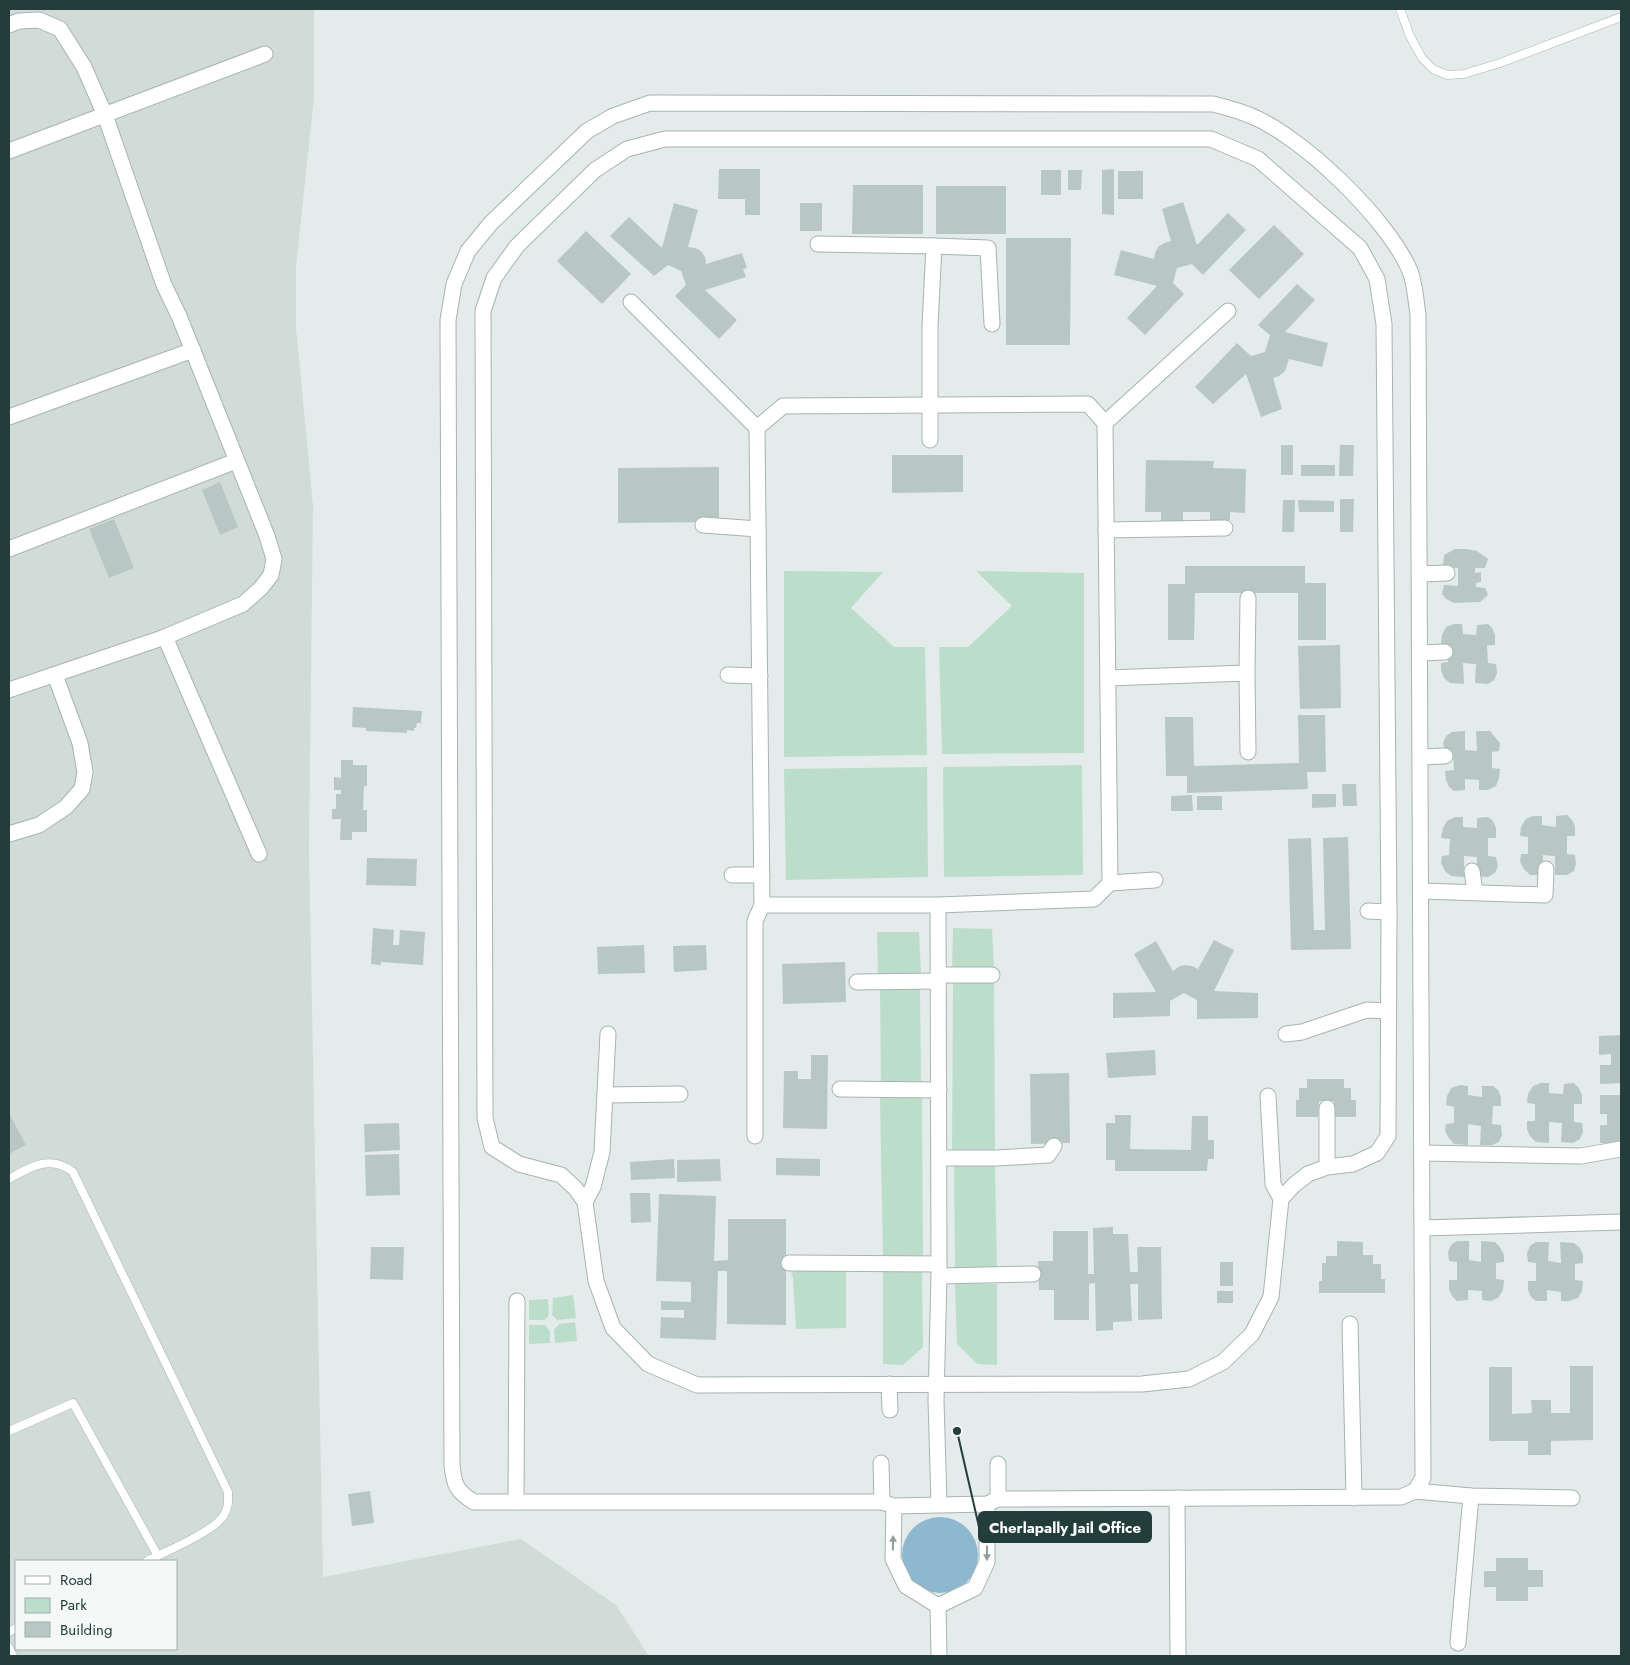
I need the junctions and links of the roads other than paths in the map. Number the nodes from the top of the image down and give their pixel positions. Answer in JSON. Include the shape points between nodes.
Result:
{"nodes":[{"id":1,"x":1400,"y":9,"type":"edge"},
{"id":2,"x":1621,"y":16,"type":"edge"},
{"id":3,"x":9,"y":25,"type":"edge"},
{"id":4,"x":265,"y":54,"type":"dead end"},
{"id":5,"x":104,"y":115,"type":"junction"},
{"id":6,"x":9,"y":151,"type":"edge"},
{"id":7,"x":818,"y":244,"type":"dead end"},
{"id":8,"x":934,"y":246,"type":"junction"},
{"id":9,"x":631,"y":302,"type":"dead end"},
{"id":10,"x":1228,"y":310,"type":"dead end"},
{"id":11,"x":992,"y":324,"type":"dead end"},
{"id":12,"x":193,"y":350,"type":"junction"},
{"id":13,"x":930,"y":405,"type":"junction"},
{"id":14,"x":9,"y":417,"type":"edge"},
{"id":15,"x":1105,"y":423,"type":"junction"},
{"id":16,"x":757,"y":428,"type":"junction"},
{"id":17,"x":930,"y":440,"type":"dead end"},
{"id":18,"x":236,"y":461,"type":"junction"},
{"id":19,"x":702,"y":525,"type":"dead end"},
{"id":20,"x":1225,"y":528,"type":"dead end"},
{"id":21,"x":758,"y":529,"type":"junction"},
{"id":22,"x":1106,"y":530,"type":"junction"},
{"id":23,"x":9,"y":549,"type":"edge"},
{"id":24,"x":1448,"y":573,"type":"dead end"},
{"id":25,"x":1420,"y":574,"type":"junction"},
{"id":26,"x":1248,"y":598,"type":"dead end"},
{"id":27,"x":164,"y":638,"type":"junction"},
{"id":28,"x":1445,"y":652,"type":"dead end"},
{"id":29,"x":1420,"y":653,"type":"junction"},
{"id":30,"x":1247,"y":673,"type":"junction"},
{"id":31,"x":55,"y":675,"type":"junction"},
{"id":32,"x":728,"y":675,"type":"dead end"},
{"id":33,"x":760,"y":676,"type":"junction"},
{"id":34,"x":1108,"y":678,"type":"junction"},
{"id":35,"x":9,"y":690,"type":"edge"},
{"id":36,"x":1248,"y":752,"type":"dead end"},
{"id":37,"x":1445,"y":756,"type":"dead end"},
{"id":38,"x":1421,"y":757,"type":"junction"},
{"id":39,"x":9,"y":834,"type":"edge"},
{"id":40,"x":259,"y":854,"type":"dead end"},
{"id":41,"x":1546,"y":869,"type":"dead end"},
{"id":42,"x":1472,"y":870,"type":"dead end"},
{"id":43,"x":732,"y":875,"type":"dead end"},
{"id":44,"x":762,"y":875,"type":"junction"},
{"id":45,"x":1155,"y":880,"type":"dead end"},
{"id":46,"x":1110,"y":883,"type":"junction"},
{"id":47,"x":1422,"y":891,"type":"junction"},
{"id":48,"x":1475,"y":892,"type":"junction"},
{"id":49,"x":762,"y":905,"type":"junction"},
{"id":50,"x":938,"y":905,"type":"junction"},
{"id":51,"x":1368,"y":911,"type":"dead end"},
{"id":52,"x":1389,"y":912,"type":"junction"},
{"id":53,"x":992,"y":975,"type":"dead end"},
{"id":54,"x":938,"y":978,"type":"junction"},
{"id":55,"x":857,"y":982,"type":"dead end"},
{"id":56,"x":1388,"y":1010,"type":"junction"},
{"id":57,"x":608,"y":1034,"type":"dead end"},
{"id":58,"x":1286,"y":1034,"type":"dead end"},
{"id":59,"x":840,"y":1089,"type":"dead end"},
{"id":60,"x":939,"y":1090,"type":"junction"},
{"id":61,"x":680,"y":1094,"type":"dead end"},
{"id":62,"x":605,"y":1095,"type":"junction"},
{"id":63,"x":1268,"y":1096,"type":"dead end"},
{"id":64,"x":1327,"y":1108,"type":"dead end"},
{"id":65,"x":755,"y":1136,"type":"dead end"},
{"id":66,"x":1054,"y":1146,"type":"dead end"},
{"id":67,"x":1621,"y":1148,"type":"edge"},
{"id":68,"x":1422,"y":1153,"type":"junction"},
{"id":69,"x":939,"y":1158,"type":"junction"},
{"id":70,"x":1327,"y":1167,"type":"junction"},
{"id":71,"x":9,"y":1178,"type":"edge"},
{"id":72,"x":1281,"y":1199,"type":"junction"},
{"id":73,"x":585,"y":1202,"type":"junction"},
{"id":74,"x":1621,"y":1222,"type":"edge"},
{"id":75,"x":1422,"y":1228,"type":"junction"},
{"id":76,"x":789,"y":1263,"type":"dead end"},
{"id":77,"x":939,"y":1270,"type":"junction"},
{"id":78,"x":1034,"y":1274,"type":"dead end"},
{"id":79,"x":517,"y":1301,"type":"dead end"},
{"id":80,"x":1350,"y":1324,"type":"dead end"},
{"id":81,"x":889,"y":1384,"type":"junction"},
{"id":82,"x":937,"y":1384,"type":"junction"},
{"id":83,"x":890,"y":1410,"type":"dead end"},
{"id":84,"x":9,"y":1431,"type":"edge"},
{"id":85,"x":881,"y":1462,"type":"dead end"},
{"id":86,"x":998,"y":1464,"type":"dead end"},
{"id":87,"x":1414,"y":1490,"type":"junction"},
{"id":88,"x":1471,"y":1496,"type":"junction"},
{"id":89,"x":1177,"y":1498,"type":"junction"},
{"id":90,"x":1354,"y":1498,"type":"junction"},
{"id":91,"x":1572,"y":1498,"type":"dead end"},
{"id":92,"x":516,"y":1502,"type":"junction"},
{"id":93,"x":993,"y":1502,"type":"junction"},
{"id":94,"x":888,"y":1504,"type":"junction"},
{"id":95,"x":939,"y":1504,"type":"junction"},
{"id":96,"x":158,"y":1556,"type":"junction"},
{"id":97,"x":149,"y":1560,"type":"edge"},
{"id":98,"x":938,"y":1606,"type":"junction"},
{"id":99,"x":1458,"y":1643,"type":"dead end"},
{"id":100,"x":9,"y":1648,"type":"edge"},
{"id":101,"x":13,"y":1656,"type":"edge"},
{"id":102,"x":939,"y":1656,"type":"edge"},
{"id":103,"x":1178,"y":1656,"type":"edge"}],
"edges":[{"from":1,"to":2,"type":"lane","via":[[1422,58],[1433,69],[1447,75],[1464,74],[1500,63]]},
{"from":3,"to":5,"type":"street","via":[[39,20],[60,29],[84,67]]},
{"from":4,"to":5,"type":"street"},
{"from":5,"to":6,"type":"street"},
{"from":5,"to":12,"type":"street","via":[[164,285]]},
{"from":7,"to":8,"type":"street"},
{"from":8,"to":11,"type":"street","via":[[988,248]]},
{"from":8,"to":13,"type":"street"},
{"from":9,"to":16,"type":"street"},
{"from":10,"to":15,"type":"street"},
{"from":12,"to":14,"type":"street"},
{"from":12,"to":18,"type":"street"},
{"from":13,"to":15,"type":"street","via":[[1088,404]]},
{"from":13,"to":16,"type":"street","via":[[783,406]]},
{"from":13,"to":17,"type":"street"},
{"from":15,"to":22,"type":"street"},
{"from":16,"to":21,"type":"street"},
{"from":18,"to":23,"type":"street"},
{"from":18,"to":27,"type":"street","via":[[267,536],[274,559],[271,575],[243,604]]},
{"from":19,"to":21,"type":"street"},
{"from":20,"to":22,"type":"street"},
{"from":21,"to":33,"type":"street"},
{"from":22,"to":34,"type":"street"},
{"from":24,"to":25,"type":"street"},
{"from":25,"to":29,"type":"street"},
{"from":25,"to":92,"type":"street","via":[[1418,316],[1410,272],[1391,236],[1339,178],[1291,138],[1250,115],[1213,104],[650,103],[613,116],[587,131],[491,223],[468,252],[454,284],[448,320],[452,1465],[453,1480],[460,1494],[474,1502]]},
{"from":26,"to":30,"type":"street"},
{"from":27,"to":31,"type":"street"},
{"from":27,"to":40,"type":"street"},
{"from":28,"to":29,"type":"street"},
{"from":29,"to":38,"type":"street"},
{"from":30,"to":34,"type":"street"},
{"from":30,"to":36,"type":"street"},
{"from":31,"to":35,"type":"street"},
{"from":31,"to":39,"type":"street","via":[[80,743],[86,772],[82,789],[66,806],[39,825]]},
{"from":32,"to":33,"type":"street"},
{"from":33,"to":44,"type":"street"},
{"from":34,"to":46,"type":"street"},
{"from":37,"to":38,"type":"street"},
{"from":38,"to":47,"type":"street"},
{"from":41,"to":48,"type":"street","via":[[1546,894]]},
{"from":42,"to":48,"type":"street"},
{"from":43,"to":44,"type":"street"},
{"from":44,"to":49,"type":"street"},
{"from":45,"to":46,"type":"street"},
{"from":46,"to":50,"type":"street","via":[[1094,899]]},
{"from":47,"to":48,"type":"street"},
{"from":47,"to":68,"type":"street"},
{"from":49,"to":50,"type":"street"},
{"from":49,"to":65,"type":"street","via":[[755,921]]},
{"from":50,"to":54,"type":"street"},
{"from":51,"to":52,"type":"street"},
{"from":52,"to":56,"type":"street"},
{"from":52,"to":73,"type":"street","via":[[1384,324],[1376,279],[1360,248],[1258,159],[1211,139],[665,139],[627,149],[595,170],[518,246],[494,278],[483,311],[485,1118],[492,1146],[519,1164],[561,1175]]},
{"from":53,"to":54,"type":"street"},
{"from":54,"to":55,"type":"street"},
{"from":54,"to":60,"type":"street"},
{"from":56,"to":58,"type":"street","via":[[1367,1010],[1302,1032]]},
{"from":56,"to":70,"type":"street","via":[[1388,1136],[1377,1153],[1353,1164]]},
{"from":57,"to":62,"type":"street"},
{"from":59,"to":60,"type":"street"},
{"from":60,"to":69,"type":"street"},
{"from":61,"to":62,"type":"street"},
{"from":62,"to":73,"type":"street","via":[[600,1162]]},
{"from":63,"to":72,"type":"street","via":[[1273,1184]]},
{"from":64,"to":70,"type":"street"},
{"from":66,"to":69,"type":"street","via":[[1048,1155]]},
{"from":67,"to":68,"type":"street","via":[[1581,1156]]},
{"from":68,"to":75,"type":"street"},
{"from":69,"to":77,"type":"street"},
{"from":70,"to":72,"type":"street","via":[[1308,1174]]},
{"from":71,"to":96,"type":"lane","via":[[29,1168],[54,1162],[73,1172],[228,1492],[224,1516],[212,1527]]},
{"from":72,"to":82,"type":"street","via":[[1272,1297],[1252,1334],[1224,1362],[1189,1379],[1142,1384]]},
{"from":73,"to":81,"type":"street","via":[[596,1281],[613,1328],[648,1364],[697,1385]]},
{"from":74,"to":75,"type":"street"},
{"from":75,"to":87,"type":"street","via":[[1423,1478]]},
{"from":76,"to":77,"type":"street"},
{"from":77,"to":78,"type":"street"},
{"from":77,"to":82,"type":"street"},
{"from":79,"to":92,"type":"street"},
{"from":80,"to":90,"type":"street"},
{"from":81,"to":82,"type":"street"},
{"from":81,"to":83,"type":"street"},
{"from":82,"to":95,"type":"street"},
{"from":84,"to":96,"type":"lane","via":[[73,1402]]},
{"from":85,"to":94,"type":"street"},
{"from":86,"to":93,"type":"street"},
{"from":87,"to":88,"type":"street"},
{"from":87,"to":90,"type":"street","via":[[1401,1497]]},
{"from":88,"to":91,"type":"street"},
{"from":88,"to":99,"type":"street"},
{"from":89,"to":90,"type":"street"},
{"from":89,"to":93,"type":"street"},
{"from":89,"to":103,"type":"street"},
{"from":92,"to":94,"type":"street"},
{"from":93,"to":95,"type":"street"},
{"from":93,"to":98,"type":"street","one_way":true,"via":[[987,1562],[975,1588]]},
{"from":94,"to":95,"type":"street"},
{"from":98,"to":94,"type":"street","one_way":true,"via":[[906,1586],[893,1559]]},
{"from":96,"to":97,"type":"lane"},
{"from":98,"to":102,"type":"street"},
{"from":100,"to":101,"type":"lane"}]}
